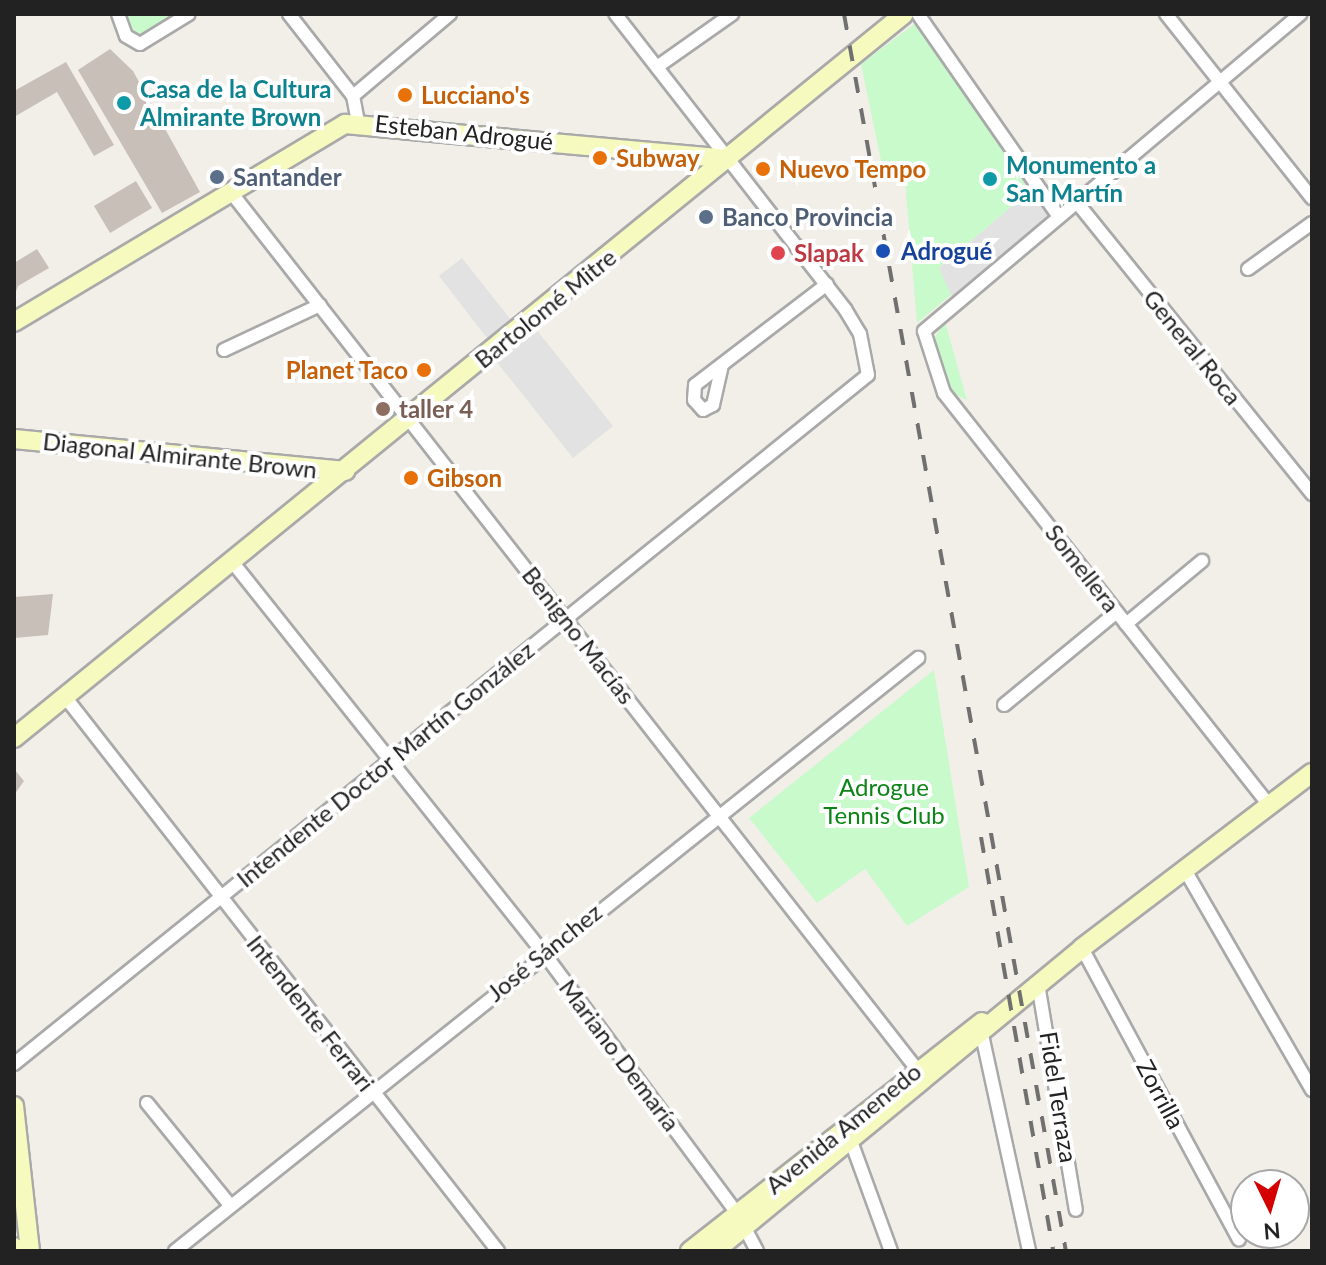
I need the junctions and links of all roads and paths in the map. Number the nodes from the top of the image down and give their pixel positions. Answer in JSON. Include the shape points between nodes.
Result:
{"nodes":[{"id":1,"x":118,"y":14,"type":"edge"},
{"id":2,"x":189,"y":14,"type":"edge"},
{"id":3,"x":289,"y":14,"type":"edge"},
{"id":4,"x":450,"y":14,"type":"edge"},
{"id":5,"x":615,"y":14,"type":"edge"},
{"id":6,"x":732,"y":14,"type":"edge"},
{"id":7,"x":904,"y":14,"type":"edge"},
{"id":8,"x":918,"y":14,"type":"edge"},
{"id":9,"x":1166,"y":14,"type":"edge"},
{"id":10,"x":1300,"y":14,"type":"edge"},
{"id":11,"x":657,"y":67,"type":"junction"},
{"id":12,"x":1219,"y":81,"type":"junction"},
{"id":13,"x":353,"y":96,"type":"junction"},
{"id":14,"x":358,"y":122,"type":"junction"},
{"id":15,"x":728,"y":159,"type":"junction"},
{"id":16,"x":230,"y":191,"type":"junction"},
{"id":17,"x":1312,"y":198,"type":"edge"},
{"id":18,"x":1075,"y":200,"type":"junction"},
{"id":19,"x":1057,"y":214,"type":"junction"},
{"id":20,"x":1312,"y":223,"type":"edge"},
{"id":21,"x":1248,"y":269,"type":"dead end"},
{"id":22,"x":827,"y":284,"type":"junction"},
{"id":23,"x":320,"y":305,"type":"junction"},
{"id":24,"x":14,"y":322,"type":"edge"},
{"id":25,"x":224,"y":350,"type":"dead end"},
{"id":26,"x":722,"y":365,"type":"dead end"},
{"id":27,"x":409,"y":418,"type":"junction"},
{"id":28,"x":14,"y":439,"type":"edge"},
{"id":29,"x":345,"y":471,"type":"junction"},
{"id":30,"x":1312,"y":494,"type":"edge"},
{"id":31,"x":1202,"y":561,"type":"dead end"},
{"id":32,"x":234,"y":564,"type":"junction"},
{"id":33,"x":1117,"y":612,"type":"junction"},
{"id":34,"x":564,"y":617,"type":"junction"},
{"id":35,"x":1126,"y":624,"type":"junction"},
{"id":36,"x":918,"y":658,"type":"dead end"},
{"id":37,"x":66,"y":698,"type":"junction"},
{"id":38,"x":1004,"y":705,"type":"dead end"},
{"id":39,"x":14,"y":738,"type":"edge"},
{"id":40,"x":394,"y":760,"type":"junction"},
{"id":41,"x":1312,"y":773,"type":"edge"},
{"id":42,"x":1269,"y":805,"type":"junction"},
{"id":43,"x":717,"y":815,"type":"junction"},
{"id":44,"x":1185,"y":870,"type":"junction"},
{"id":45,"x":221,"y":898,"type":"junction"},
{"id":46,"x":1082,"y":948,"type":"junction"},
{"id":47,"x":543,"y":952,"type":"junction"},
{"id":48,"x":1038,"y":984,"type":"junction"},
{"id":49,"x":1002,"y":1013,"type":"junction"},
{"id":50,"x":982,"y":1035,"type":"junction"},
{"id":51,"x":14,"y":1064,"type":"edge"},
{"id":52,"x":921,"y":1075,"type":"junction"},
{"id":53,"x":1312,"y":1090,"type":"edge"},
{"id":54,"x":373,"y":1092,"type":"junction"},
{"id":55,"x":147,"y":1103,"type":"dead end"},
{"id":56,"x":14,"y":1106,"type":"edge"},
{"id":57,"x":848,"y":1134,"type":"junction"},
{"id":58,"x":229,"y":1204,"type":"junction"},
{"id":59,"x":1076,"y":1210,"type":"dead end"},
{"id":60,"x":741,"y":1219,"type":"junction"},
{"id":61,"x":1230,"y":1222,"type":"edge"},
{"id":62,"x":30,"y":1251,"type":"edge"},
{"id":63,"x":175,"y":1251,"type":"edge"},
{"id":64,"x":498,"y":1251,"type":"edge"},
{"id":65,"x":690,"y":1251,"type":"edge"},
{"id":66,"x":715,"y":1251,"type":"edge"},
{"id":67,"x":757,"y":1251,"type":"edge"},
{"id":68,"x":891,"y":1251,"type":"edge"},
{"id":69,"x":1029,"y":1251,"type":"edge"}],
"edges":[{"from":1,"to":2,"type":"street","via":[[126,36],[140,44]]},
{"from":3,"to":13,"type":"street"},
{"from":4,"to":13,"type":"street"},
{"from":5,"to":11,"type":"street"},
{"from":6,"to":11,"type":"street"},
{"from":7,"to":15,"type":"street","name":"Bartolomé Mitre"},
{"from":8,"to":19,"type":"street"},
{"from":9,"to":12,"type":"street"},
{"from":10,"to":12,"type":"street"},
{"from":11,"to":15,"type":"street"},
{"from":12,"to":17,"type":"street"},
{"from":12,"to":18,"type":"street"},
{"from":13,"to":14,"type":"street"},
{"from":14,"to":15,"type":"street","name":"Esteban Adrogué"},
{"from":14,"to":16,"type":"street","name":"Esteban Adrogué","via":[[332,129]]},
{"from":15,"to":22,"type":"street"},
{"from":15,"to":27,"type":"street","name":"Bartolomé Mitre"},
{"from":16,"to":23,"type":"street","name":"Benigno Macías"},
{"from":16,"to":24,"type":"street","name":"Esteban Adrogué"},
{"from":18,"to":19,"type":"street"},
{"from":18,"to":30,"type":"street","name":"General Roca"},
{"from":19,"to":33,"type":"street","name":"Somellera","via":[[924,331],[940,387]]},
{"from":20,"to":21,"type":"street"},
{"from":22,"to":26,"type":"street"},
{"from":22,"to":34,"type":"street","name":"Intendente Doctor Martín González","via":[[860,334],[868,375]]},
{"from":23,"to":25,"type":"street"},
{"from":23,"to":27,"type":"street","name":"Benigno Macías"},
{"from":27,"to":29,"type":"street","name":"Bartolomé Mitre"},
{"from":27,"to":34,"type":"street","name":"Benigno Macías"},
{"from":28,"to":29,"type":"street","name":"Diagonal Almirante Brown"},
{"from":29,"to":32,"type":"street","name":"Bartolomé Mitre"},
{"from":31,"to":35,"type":"street"},
{"from":32,"to":37,"type":"street","name":"Bartolomé Mitre"},
{"from":32,"to":40,"type":"street","name":"Mariano Demaría"},
{"from":33,"to":35,"type":"street","name":"Somellera"},
{"from":33,"to":38,"type":"street"},
{"from":34,"to":40,"type":"street","name":"Intendente Doctor Martín González"},
{"from":34,"to":43,"type":"street","name":"Benigno Macías"},
{"from":35,"to":42,"type":"street","name":"Somellera"},
{"from":36,"to":43,"type":"street","name":"José Sánchez"},
{"from":37,"to":39,"type":"street","name":"Bartolomé Mitre"},
{"from":37,"to":45,"type":"street","name":"Intendente Ferrari"},
{"from":40,"to":45,"type":"street","name":"Intendente Doctor Martín González"},
{"from":40,"to":47,"type":"street","name":"Mariano Demaría"},
{"from":41,"to":42,"type":"street","name":"Avenida Amenedo"},
{"from":42,"to":44,"type":"street","name":"Avenida Amenedo"},
{"from":43,"to":47,"type":"street","name":"José Sánchez"},
{"from":43,"to":52,"type":"street","name":"Benigno Macías"},
{"from":44,"to":46,"type":"street","name":"Avenida Amenedo"},
{"from":44,"to":53,"type":"street"},
{"from":45,"to":51,"type":"street","name":"Intendente Doctor Martín González"},
{"from":45,"to":54,"type":"street","name":"Intendente Ferrari"},
{"from":46,"to":48,"type":"street","name":"Avenida Amenedo"},
{"from":46,"to":61,"type":"street","name":"Zorrilla"},
{"from":47,"to":54,"type":"street","name":"José Sánchez"},
{"from":47,"to":60,"type":"street","name":"Mariano Demaría"},
{"from":48,"to":49,"type":"street","name":"Avenida Amenedo"},
{"from":48,"to":59,"type":"street","name":"Fidel Terraza"},
{"from":49,"to":50,"type":"street","name":"Avenida Amenedo"},
{"from":49,"to":52,"type":"street","name":"Avenida Amenedo"},
{"from":50,"to":52,"type":"street","name":"Avenida Amenedo"},
{"from":50,"to":69,"type":"street"},
{"from":52,"to":57,"type":"street","name":"Avenida Amenedo"},
{"from":54,"to":58,"type":"street","name":"José Sánchez"},
{"from":54,"to":64,"type":"street","name":"Intendente Ferrari"},
{"from":55,"to":58,"type":"street"},
{"from":56,"to":62,"type":"street"},
{"from":57,"to":60,"type":"street","name":"Avenida Amenedo"},
{"from":57,"to":68,"type":"street"},
{"from":58,"to":63,"type":"street","name":"José Sánchez"},
{"from":60,"to":65,"type":"street","name":"Avenida Amenedo"},
{"from":60,"to":66,"type":"street","name":"Avenida Amenedo"},
{"from":60,"to":67,"type":"street","name":"Mariano Demaría"}]}
